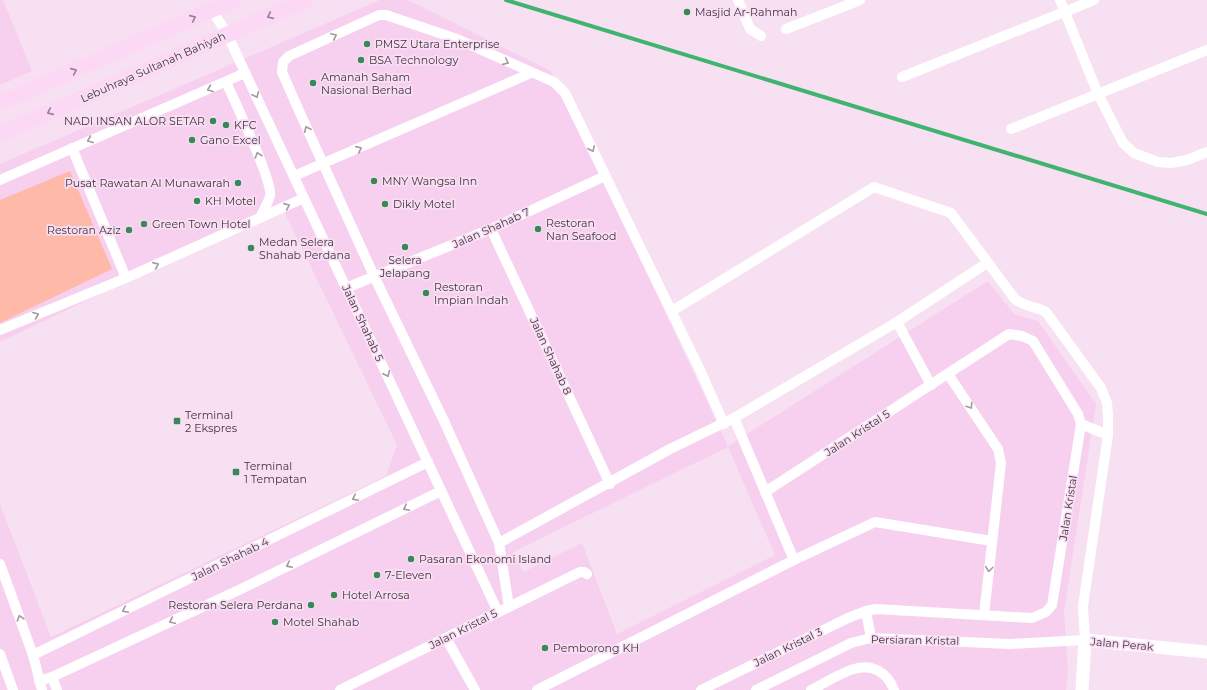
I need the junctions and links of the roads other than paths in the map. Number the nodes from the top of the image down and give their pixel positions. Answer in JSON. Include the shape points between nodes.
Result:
{"nodes":[{"id":1,"x":234,"y":0,"type":"edge"},
{"id":2,"x":306,"y":0,"type":"edge"},
{"id":3,"x":738,"y":0,"type":"edge"},
{"id":4,"x":860,"y":0,"type":"edge"},
{"id":5,"x":1060,"y":0,"type":"edge"},
{"id":6,"x":1094,"y":0,"type":"edge"},
{"id":7,"x":212,"y":10,"type":"junction"},
{"id":8,"x":1065,"y":11,"type":"junction"},
{"id":9,"x":786,"y":29,"type":"dead end"},
{"id":10,"x":227,"y":34,"type":"junction"},
{"id":11,"x":761,"y":36,"type":"dead end"},
{"id":12,"x":1207,"y":50,"type":"edge"},
{"id":13,"x":245,"y":73,"type":"junction"},
{"id":14,"x":531,"y":73,"type":"junction"},
{"id":15,"x":902,"y":77,"type":"dead end"},
{"id":16,"x":226,"y":82,"type":"junction"},
{"id":17,"x":1098,"y":94,"type":"junction"},
{"id":18,"x":0,"y":103,"type":"edge"},
{"id":19,"x":1011,"y":129,"type":"dead end"},
{"id":20,"x":0,"y":134,"type":"edge"},
{"id":21,"x":72,"y":148,"type":"junction"},
{"id":22,"x":1207,"y":152,"type":"edge"},
{"id":23,"x":324,"y":164,"type":"junction"},
{"id":24,"x":294,"y":176,"type":"junction"},
{"id":25,"x":605,"y":176,"type":"junction"},
{"id":26,"x":0,"y":180,"type":"edge"},
{"id":27,"x":304,"y":198,"type":"junction"},
{"id":28,"x":260,"y":218,"type":"junction"},
{"id":29,"x":491,"y":229,"type":"junction"},
{"id":30,"x":987,"y":263,"type":"junction"},
{"id":31,"x":374,"y":276,"type":"junction"},
{"id":32,"x":126,"y":278,"type":"junction"},
{"id":33,"x":346,"y":288,"type":"junction"},
{"id":34,"x":672,"y":311,"type":"junction"},
{"id":35,"x":897,"y":322,"type":"junction"},
{"id":36,"x":0,"y":330,"type":"edge"},
{"id":37,"x":948,"y":374,"type":"junction"},
{"id":38,"x":931,"y":385,"type":"junction"},
{"id":39,"x":734,"y":418,"type":"junction"},
{"id":40,"x":724,"y":424,"type":"junction"},
{"id":41,"x":1081,"y":424,"type":"junction"},
{"id":42,"x":1108,"y":435,"type":"junction"},
{"id":43,"x":428,"y":462,"type":"junction"},
{"id":44,"x":610,"y":484,"type":"junction"},
{"id":45,"x":441,"y":491,"type":"junction"},
{"id":46,"x":765,"y":492,"type":"junction"},
{"id":47,"x":992,"y":541,"type":"junction"},
{"id":48,"x":499,"y":543,"type":"junction"},
{"id":49,"x":794,"y":560,"type":"junction"},
{"id":50,"x":0,"y":564,"type":"edge"},
{"id":51,"x":587,"y":574,"type":"dead end"},
{"id":52,"x":509,"y":607,"type":"junction"},
{"id":53,"x":871,"y":610,"type":"junction"},
{"id":54,"x":498,"y":612,"type":"junction"},
{"id":55,"x":984,"y":615,"type":"junction"},
{"id":56,"x":446,"y":638,"type":"junction"},
{"id":57,"x":871,"y":638,"type":"junction"},
{"id":58,"x":1085,"y":640,"type":"junction"},
{"id":59,"x":1207,"y":652,"type":"edge"},
{"id":60,"x":0,"y":654,"type":"edge"},
{"id":61,"x":32,"y":655,"type":"junction"},
{"id":62,"x":52,"y":676,"type":"junction"},
{"id":63,"x":40,"y":686,"type":"edge"},
{"id":64,"x":13,"y":690,"type":"edge"},
{"id":65,"x":57,"y":690,"type":"edge"},
{"id":66,"x":340,"y":690,"type":"edge"},
{"id":67,"x":475,"y":690,"type":"edge"},
{"id":68,"x":537,"y":690,"type":"edge"},
{"id":69,"x":701,"y":690,"type":"edge"},
{"id":70,"x":756,"y":690,"type":"edge"},
{"id":71,"x":812,"y":690,"type":"edge"},
{"id":72,"x":894,"y":690,"type":"edge"},
{"id":73,"x":1082,"y":690,"type":"edge"}],
"edges":[{"from":1,"to":7,"type":"main road"},
{"from":2,"to":10,"type":"main road","name":"Lebuhraya Sultanah Bahiyah","one_way":true},
{"from":3,"to":11,"type":"street","via":[[750,29]]},
{"from":4,"to":9,"type":"street"},
{"from":5,"to":8,"type":"street"},
{"from":6,"to":8,"type":"street"},
{"from":7,"to":10,"type":"street","name":"Jalan Shahab 5"},
{"from":18,"to":7,"type":"main road","one_way":true},
{"from":8,"to":15,"type":"street"},
{"from":8,"to":17,"type":"street"},
{"from":10,"to":13,"type":"street","name":"Jalan Shahab 5"},
{"from":10,"to":20,"type":"main road","name":"Lebuhraya Sultanah Bahiyah","one_way":true},
{"from":12,"to":17,"type":"street"},
{"from":13,"to":16,"type":"street"},
{"from":13,"to":24,"type":"street","name":"Jalan Shahab 5","one_way":true},
{"from":23,"to":14,"type":"street","one_way":true},
{"from":23,"to":14,"type":"street","one_way":true,"via":[[282,72],[283,62],[290,56],[379,15],[397,18],[457,39]]},
{"from":14,"to":25,"type":"street","one_way":true,"via":[[554,82],[566,93]]},
{"from":16,"to":21,"type":"street","one_way":true},
{"from":28,"to":16,"type":"street","one_way":true,"via":[[270,195],[269,187],[256,149]]},
{"from":17,"to":19,"type":"street"},
{"from":17,"to":22,"type":"street","via":[[1123,143],[1134,153],[1158,162],[1171,163]]},
{"from":21,"to":26,"type":"street"},
{"from":21,"to":32,"type":"street"},
{"from":23,"to":24,"type":"street"},
{"from":23,"to":31,"type":"street"},
{"from":24,"to":27,"type":"street","name":"Jalan Shahab 5"},
{"from":25,"to":29,"type":"street","name":"Jalan Shahab 7"},
{"from":25,"to":34,"type":"street"},
{"from":28,"to":27,"type":"street","one_way":true},
{"from":27,"to":33,"type":"street","name":"Jalan Shahab 5"},
{"from":32,"to":28,"type":"street","one_way":true},
{"from":29,"to":31,"type":"street","name":"Jalan Shahab 7"},
{"from":29,"to":44,"type":"street","name":"Jalan Shahab 8"},
{"from":30,"to":34,"type":"street","via":[[951,213],[874,187]]},
{"from":30,"to":35,"type":"street"},
{"from":30,"to":42,"type":"street","via":[[1019,303],[1046,312],[1101,388],[1107,403]]},
{"from":31,"to":33,"type":"street","name":"Jalan Shahab 7"},
{"from":31,"to":48,"type":"street","via":[[444,420]]},
{"from":36,"to":32,"type":"street","one_way":true},
{"from":33,"to":43,"type":"street","name":"Jalan Shahab 5","one_way":true},
{"from":34,"to":40,"type":"street"},
{"from":35,"to":38,"type":"street"},
{"from":35,"to":39,"type":"street"},
{"from":37,"to":38,"type":"street","name":"Jalan Kristal 5"},
{"from":37,"to":41,"type":"street","via":[[1009,334],[1022,336],[1033,341],[1078,414]]},
{"from":37,"to":47,"type":"street","one_way":true,"via":[[998,449],[1001,463]]},
{"from":38,"to":46,"type":"street","name":"Jalan Kristal 5"},
{"from":39,"to":40,"type":"street"},
{"from":39,"to":46,"type":"street"},
{"from":40,"to":44,"type":"street","via":[[670,449]]},
{"from":41,"to":42,"type":"street"},
{"from":41,"to":55,"type":"street","name":"Jalan Kristal","via":[[1052,605],[1046,612],[1032,618]]},
{"from":42,"to":58,"type":"street","via":[[1083,606]]},
{"from":43,"to":45,"type":"street","name":"Jalan Shahab 5"},
{"from":43,"to":61,"type":"street","name":"Jalan Shahab 4","one_way":true},
{"from":44,"to":48,"type":"street"},
{"from":45,"to":54,"type":"street","name":"Jalan Shahab 5"},
{"from":45,"to":62,"type":"street","one_way":true,"via":[[241,589]]},
{"from":46,"to":49,"type":"street"},
{"from":47,"to":49,"type":"street","via":[[874,522]]},
{"from":47,"to":55,"type":"street","one_way":true},
{"from":48,"to":52,"type":"street"},
{"from":49,"to":68,"type":"street"},
{"from":61,"to":50,"type":"street","one_way":true},
{"from":51,"to":52,"type":"street","name":"Jalan Kristal 5","via":[[580,572]]},
{"from":52,"to":54,"type":"street","name":"Jalan Kristal 5"},
{"from":53,"to":55,"type":"street","name":"Jalan Kristal"},
{"from":53,"to":57,"type":"street"},
{"from":53,"to":69,"type":"street","name":"Jalan Kristal 3","via":[[841,621]]},
{"from":54,"to":56,"type":"street","name":"Jalan Kristal 5"},
{"from":56,"to":66,"type":"street","name":"Jalan Kristal 5"},
{"from":56,"to":67,"type":"street"},
{"from":57,"to":58,"type":"street","name":"Persiaran Kristal","via":[[1010,644]]},
{"from":57,"to":70,"type":"street","name":"Persiaran Kristal","via":[[851,643]]},
{"from":58,"to":59,"type":"street","name":"Jalan Perak"},
{"from":58,"to":73,"type":"street","name":"Jalan Perak"},
{"from":60,"to":64,"type":"street"},
{"from":61,"to":63,"type":"street"},
{"from":62,"to":63,"type":"street"},
{"from":62,"to":65,"type":"street"},
{"from":71,"to":72,"type":"street","via":[[854,668],[870,667],[882,673],[891,682]]}]}
